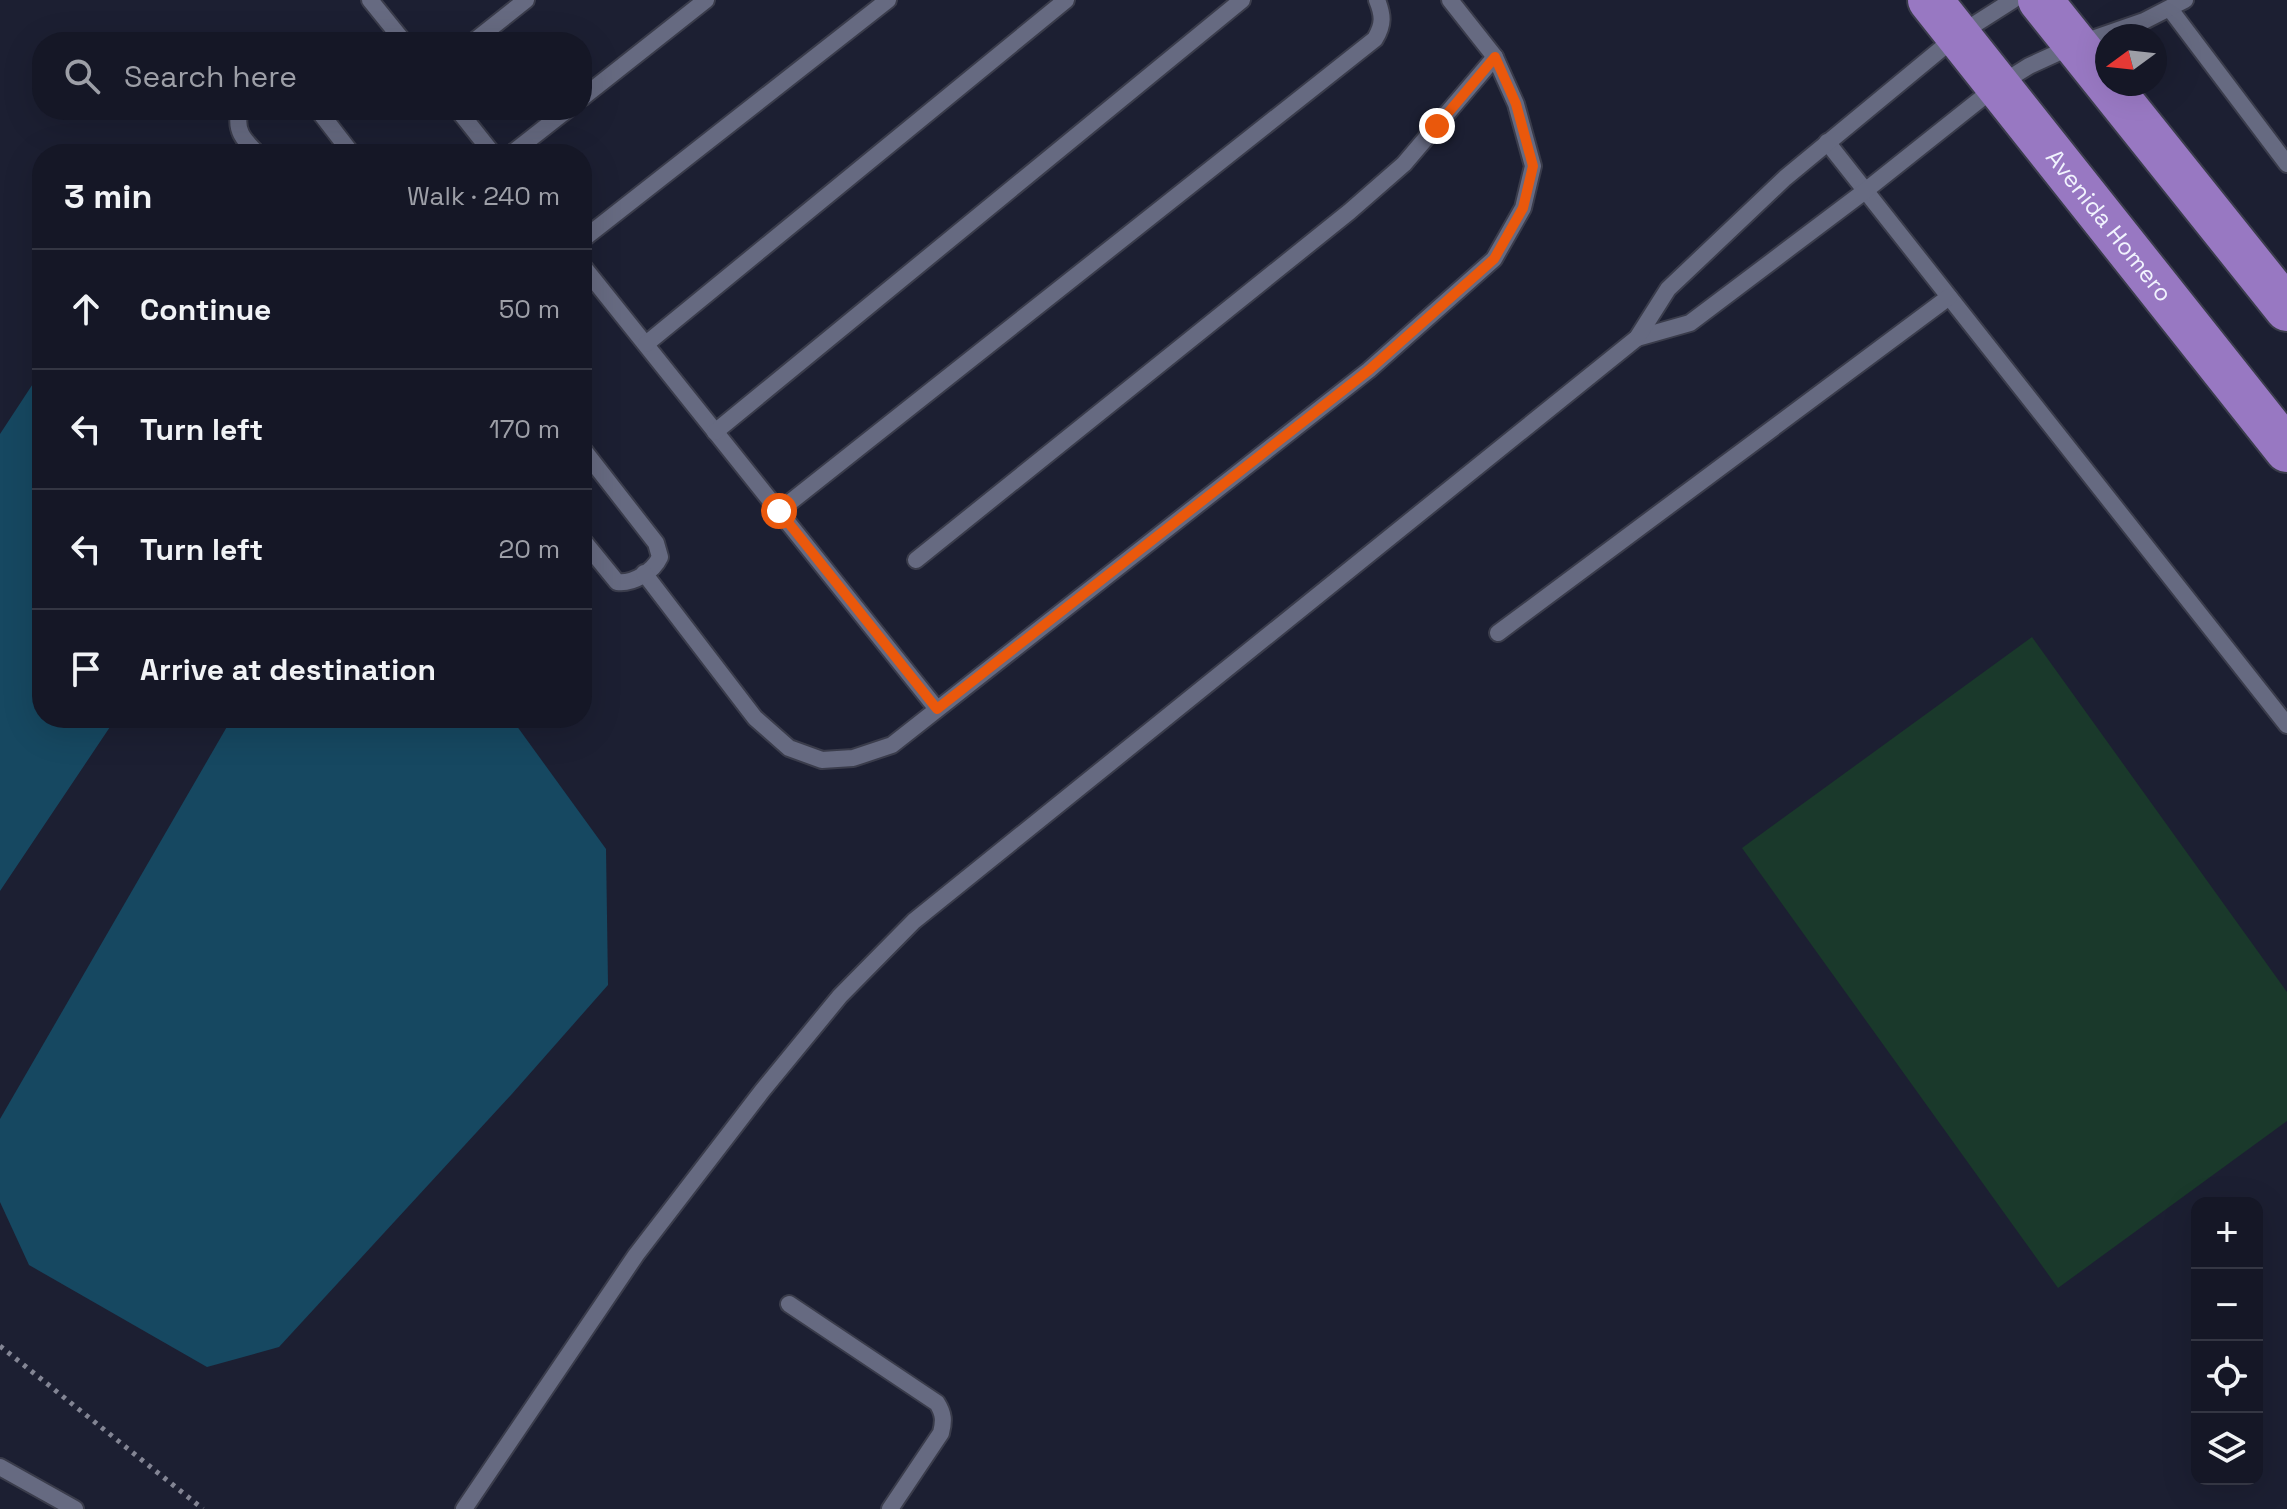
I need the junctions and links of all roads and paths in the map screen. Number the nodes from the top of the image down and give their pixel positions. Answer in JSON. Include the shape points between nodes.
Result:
{"nodes":[{"id":1,"x":370,"y":0,"type":"edge"},
{"id":2,"x":526,"y":0,"type":"edge"},
{"id":3,"x":706,"y":0,"type":"edge"},
{"id":4,"x":888,"y":0,"type":"edge"},
{"id":5,"x":1066,"y":0,"type":"edge"},
{"id":6,"x":1242,"y":0,"type":"edge"},
{"id":7,"x":1377,"y":0,"type":"edge"},
{"id":8,"x":1450,"y":0,"type":"edge"},
{"id":9,"x":1930,"y":0,"type":"edge"},
{"id":10,"x":2013,"y":0,"type":"edge"},
{"id":11,"x":2040,"y":0,"type":"edge"},
{"id":12,"x":2178,"y":4,"type":"edge"},
{"id":13,"x":396,"y":32,"type":"edge"},
{"id":14,"x":486,"y":32,"type":"edge"},
{"id":15,"x":1958,"y":35,"type":"junction"},
{"id":16,"x":2075,"y":45,"type":"junction"},
{"id":17,"x":1495,"y":57,"type":"junction"},
{"id":18,"x":1997,"y":86,"type":"junction"},
{"id":19,"x":592,"y":90,"type":"edge"},
{"id":20,"x":238,"y":120,"type":"edge"},
{"id":21,"x":326,"y":120,"type":"edge"},
{"id":22,"x":466,"y":120,"type":"edge"},
{"id":23,"x":554,"y":120,"type":"edge"},
{"id":24,"x":1827,"y":142,"type":"junction"},
{"id":25,"x":248,"y":144,"type":"edge"},
{"id":26,"x":344,"y":144,"type":"edge"},
{"id":27,"x":485,"y":144,"type":"edge"},
{"id":28,"x":524,"y":144,"type":"edge"},
{"id":29,"x":2287,"y":164,"type":"edge"},
{"id":30,"x":1865,"y":191,"type":"junction"},
{"id":31,"x":592,"y":232,"type":"edge"},
{"id":32,"x":592,"y":277,"type":"edge"},
{"id":33,"x":1949,"y":297,"type":"junction"},
{"id":34,"x":2287,"y":309,"type":"edge"},
{"id":35,"x":1637,"y":338,"type":"junction"},
{"id":36,"x":646,"y":344,"type":"junction"},
{"id":37,"x":715,"y":432,"type":"junction"},
{"id":38,"x":2287,"y":450,"type":"edge"},
{"id":39,"x":592,"y":461,"type":"edge"},
{"id":40,"x":779,"y":511,"type":"junction"},
{"id":41,"x":592,"y":551,"type":"edge"},
{"id":42,"x":916,"y":560,"type":"dead end"},
{"id":43,"x":644,"y":573,"type":"junction"},
{"id":44,"x":1498,"y":633,"type":"dead end"},
{"id":45,"x":937,"y":709,"type":"junction"},
{"id":46,"x":2287,"y":725,"type":"edge"},
{"id":47,"x":789,"y":1304,"type":"dead end"},
{"id":48,"x":0,"y":1346,"type":"edge"},
{"id":49,"x":0,"y":1467,"type":"edge"},
{"id":50,"x":75,"y":1509,"type":"edge"},
{"id":51,"x":203,"y":1509,"type":"edge"},
{"id":52,"x":464,"y":1509,"type":"edge"},
{"id":53,"x":890,"y":1509,"type":"edge"}],
"edges":[{"from":1,"to":13,"type":"lane"},
{"from":2,"to":14,"type":"lane"},
{"from":3,"to":19,"type":"lane"},
{"from":4,"to":31,"type":"lane"},
{"from":5,"to":36,"type":"lane"},
{"from":6,"to":37,"type":"lane"},
{"from":7,"to":40,"type":"lane","via":[[1383,16],[1375,39]]},
{"from":8,"to":17,"type":"lane"},
{"from":9,"to":15,"type":"main road","name":"Avenida Homero"},
{"from":10,"to":15,"type":"lane"},
{"from":11,"to":16,"type":"main road"},
{"from":12,"to":16,"type":"lane"},
{"from":12,"to":29,"type":"lane"},
{"from":15,"to":18,"type":"main road","name":"Avenida Homero"},
{"from":15,"to":24,"type":"lane"},
{"from":16,"to":18,"type":"lane"},
{"from":16,"to":34,"type":"main road"},
{"from":17,"to":42,"type":"lane","via":[[1404,164],[1349,212]]},
{"from":17,"to":45,"type":"lane","via":[[1516,104],[1533,166],[1523,208],[1494,259],[1369,370]]},
{"from":18,"to":30,"type":"lane"},
{"from":18,"to":38,"type":"main road","name":"Avenida Homero"},
{"from":20,"to":25,"type":"lane"},
{"from":21,"to":26,"type":"lane"},
{"from":22,"to":27,"type":"lane"},
{"from":23,"to":28,"type":"lane"},
{"from":24,"to":30,"type":"lane"},
{"from":24,"to":35,"type":"lane","via":[[1668,289]]},
{"from":30,"to":33,"type":"lane"},
{"from":30,"to":35,"type":"lane","via":[[1690,323]]},
{"from":32,"to":36,"type":"lane"},
{"from":33,"to":44,"type":"lane"},
{"from":33,"to":46,"type":"lane"},
{"from":35,"to":52,"type":"lane","via":[[914,921],[840,996],[636,1255]]},
{"from":36,"to":37,"type":"lane"},
{"from":37,"to":40,"type":"lane"},
{"from":39,"to":43,"type":"lane","via":[[660,550],[658,564]]},
{"from":40,"to":45,"type":"lane"},
{"from":41,"to":43,"type":"lane","via":[[617,582],[631,582]]},
{"from":43,"to":45,"type":"lane","via":[[755,718],[789,748],[822,760],[853,758],[892,745]]},
{"from":47,"to":53,"type":"lane","via":[[943,1412],[941,1433]]},
{"from":48,"to":51,"type":"path"},
{"from":49,"to":50,"type":"lane"}]}
